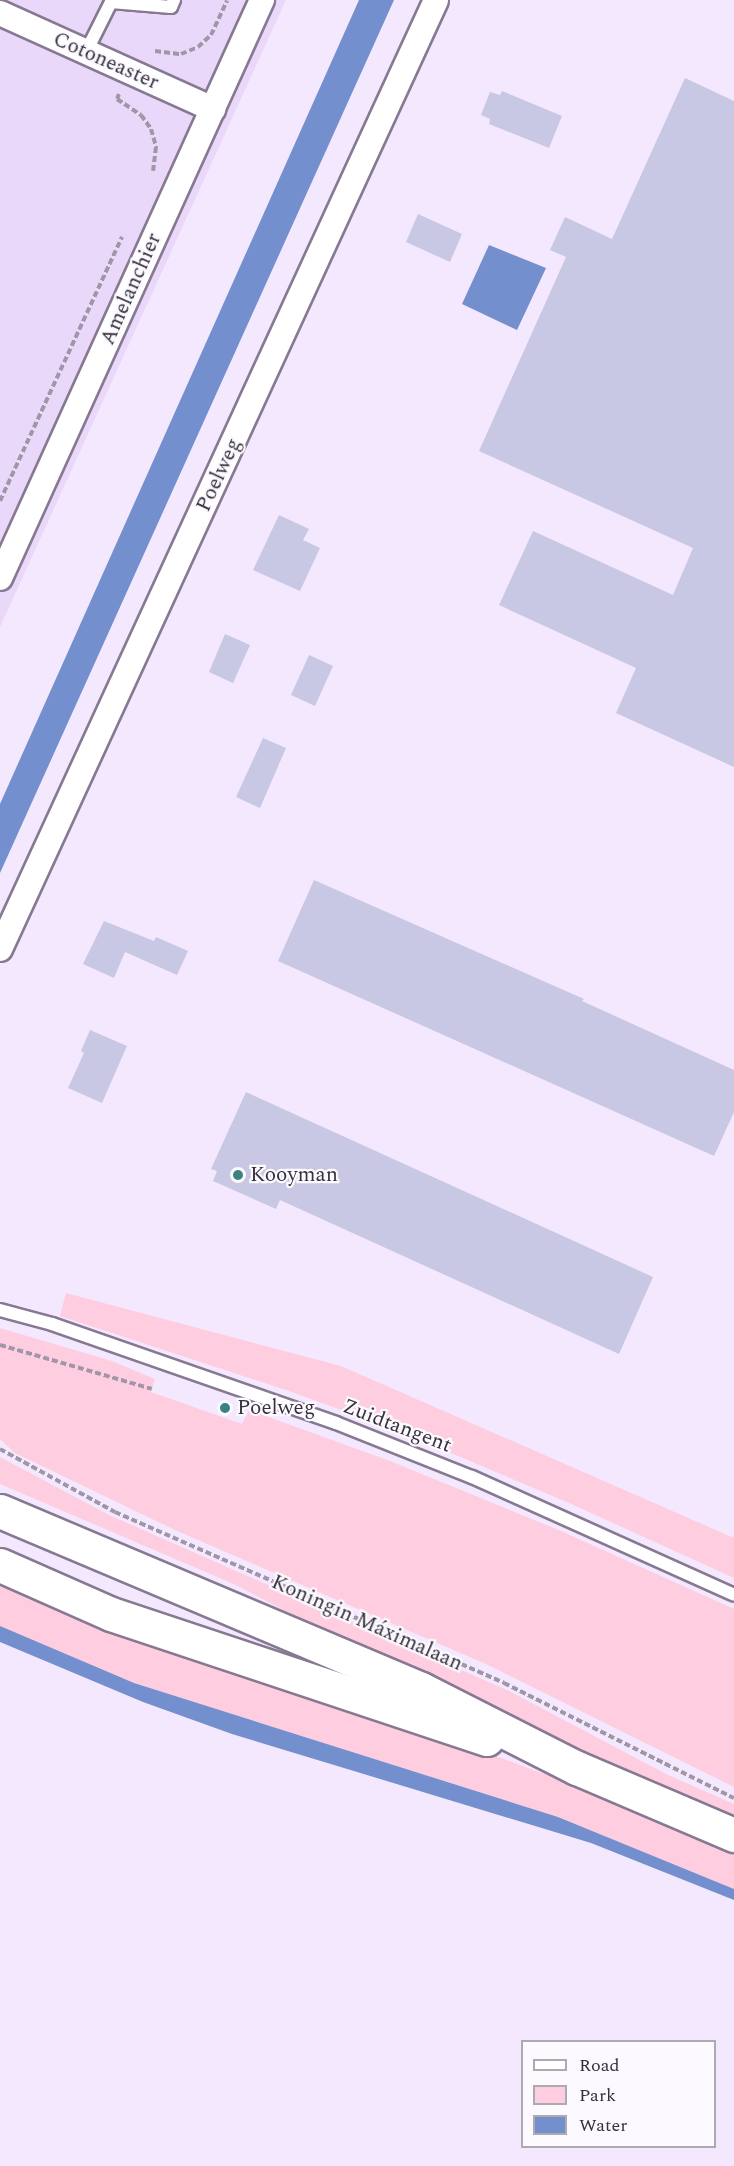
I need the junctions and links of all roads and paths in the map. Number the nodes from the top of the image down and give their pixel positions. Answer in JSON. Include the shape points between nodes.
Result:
{"nodes":[{"id":1,"x":174,"y":0,"type":"edge"},
{"id":2,"x":227,"y":0,"type":"edge"},
{"id":3,"x":262,"y":0,"type":"edge"},
{"id":4,"x":436,"y":0,"type":"edge"},
{"id":5,"x":0,"y":13,"type":"edge"},
{"id":6,"x":86,"y":52,"type":"junction"},
{"id":7,"x":129,"y":72,"type":"junction"},
{"id":8,"x":213,"y":109,"type":"junction"},
{"id":9,"x":149,"y":179,"type":"dead end"},
{"id":10,"x":124,"y":233,"type":"dead end"},
{"id":11,"x":0,"y":501,"type":"edge"},
{"id":12,"x":0,"y":578,"type":"edge"},
{"id":13,"x":0,"y":949,"type":"edge"},
{"id":14,"x":0,"y":1310,"type":"edge"},
{"id":15,"x":0,"y":1345,"type":"edge"},
{"id":16,"x":152,"y":1389,"type":"dead end"},
{"id":17,"x":0,"y":1449,"type":"edge"},
{"id":18,"x":0,"y":1511,"type":"edge"},
{"id":19,"x":0,"y":1565,"type":"edge"},
{"id":20,"x":734,"y":1595,"type":"edge"},
{"id":21,"x":577,"y":1768,"type":"junction"},
{"id":22,"x":734,"y":1798,"type":"edge"},
{"id":23,"x":734,"y":1835,"type":"edge"}],
"edges":[{"from":1,"to":6,"type":"lane","via":[[171,7],[111,2]]},
{"from":2,"to":7,"type":"path","via":[[211,35],[198,47],[181,54],[141,48]]},
{"from":3,"to":8,"type":"street","name":"Amelanchier"},
{"from":4,"to":13,"type":"street","name":"Poelweg"},
{"from":5,"to":6,"type":"street","name":"Cotoneaster"},
{"from":6,"to":7,"type":"street","name":"Cotoneaster"},
{"from":7,"to":8,"type":"street","name":"Cotoneaster"},
{"from":7,"to":9,"type":"path","via":[[117,99],[141,115],[151,129],[156,147]]},
{"from":8,"to":12,"type":"street","name":"Amelanchier"},
{"from":10,"to":11,"type":"path"},
{"from":14,"to":20,"type":"lane","name":"Zuidtangent","via":[[52,1324],[336,1423],[472,1477]]},
{"from":15,"to":16,"type":"path"},
{"from":17,"to":22,"type":"path","name":"Koningin Máximalaan","via":[[115,1512],[504,1683]]},
{"from":18,"to":21,"type":"main road","name":"Koningin Máximalaan","via":[[421,1689]]},
{"from":19,"to":21,"type":"main road","name":"Koningin Máximalaan","via":[[111,1614],[413,1717]]},
{"from":21,"to":23,"type":"main road","name":"Koningin Máximalaan"}]}
